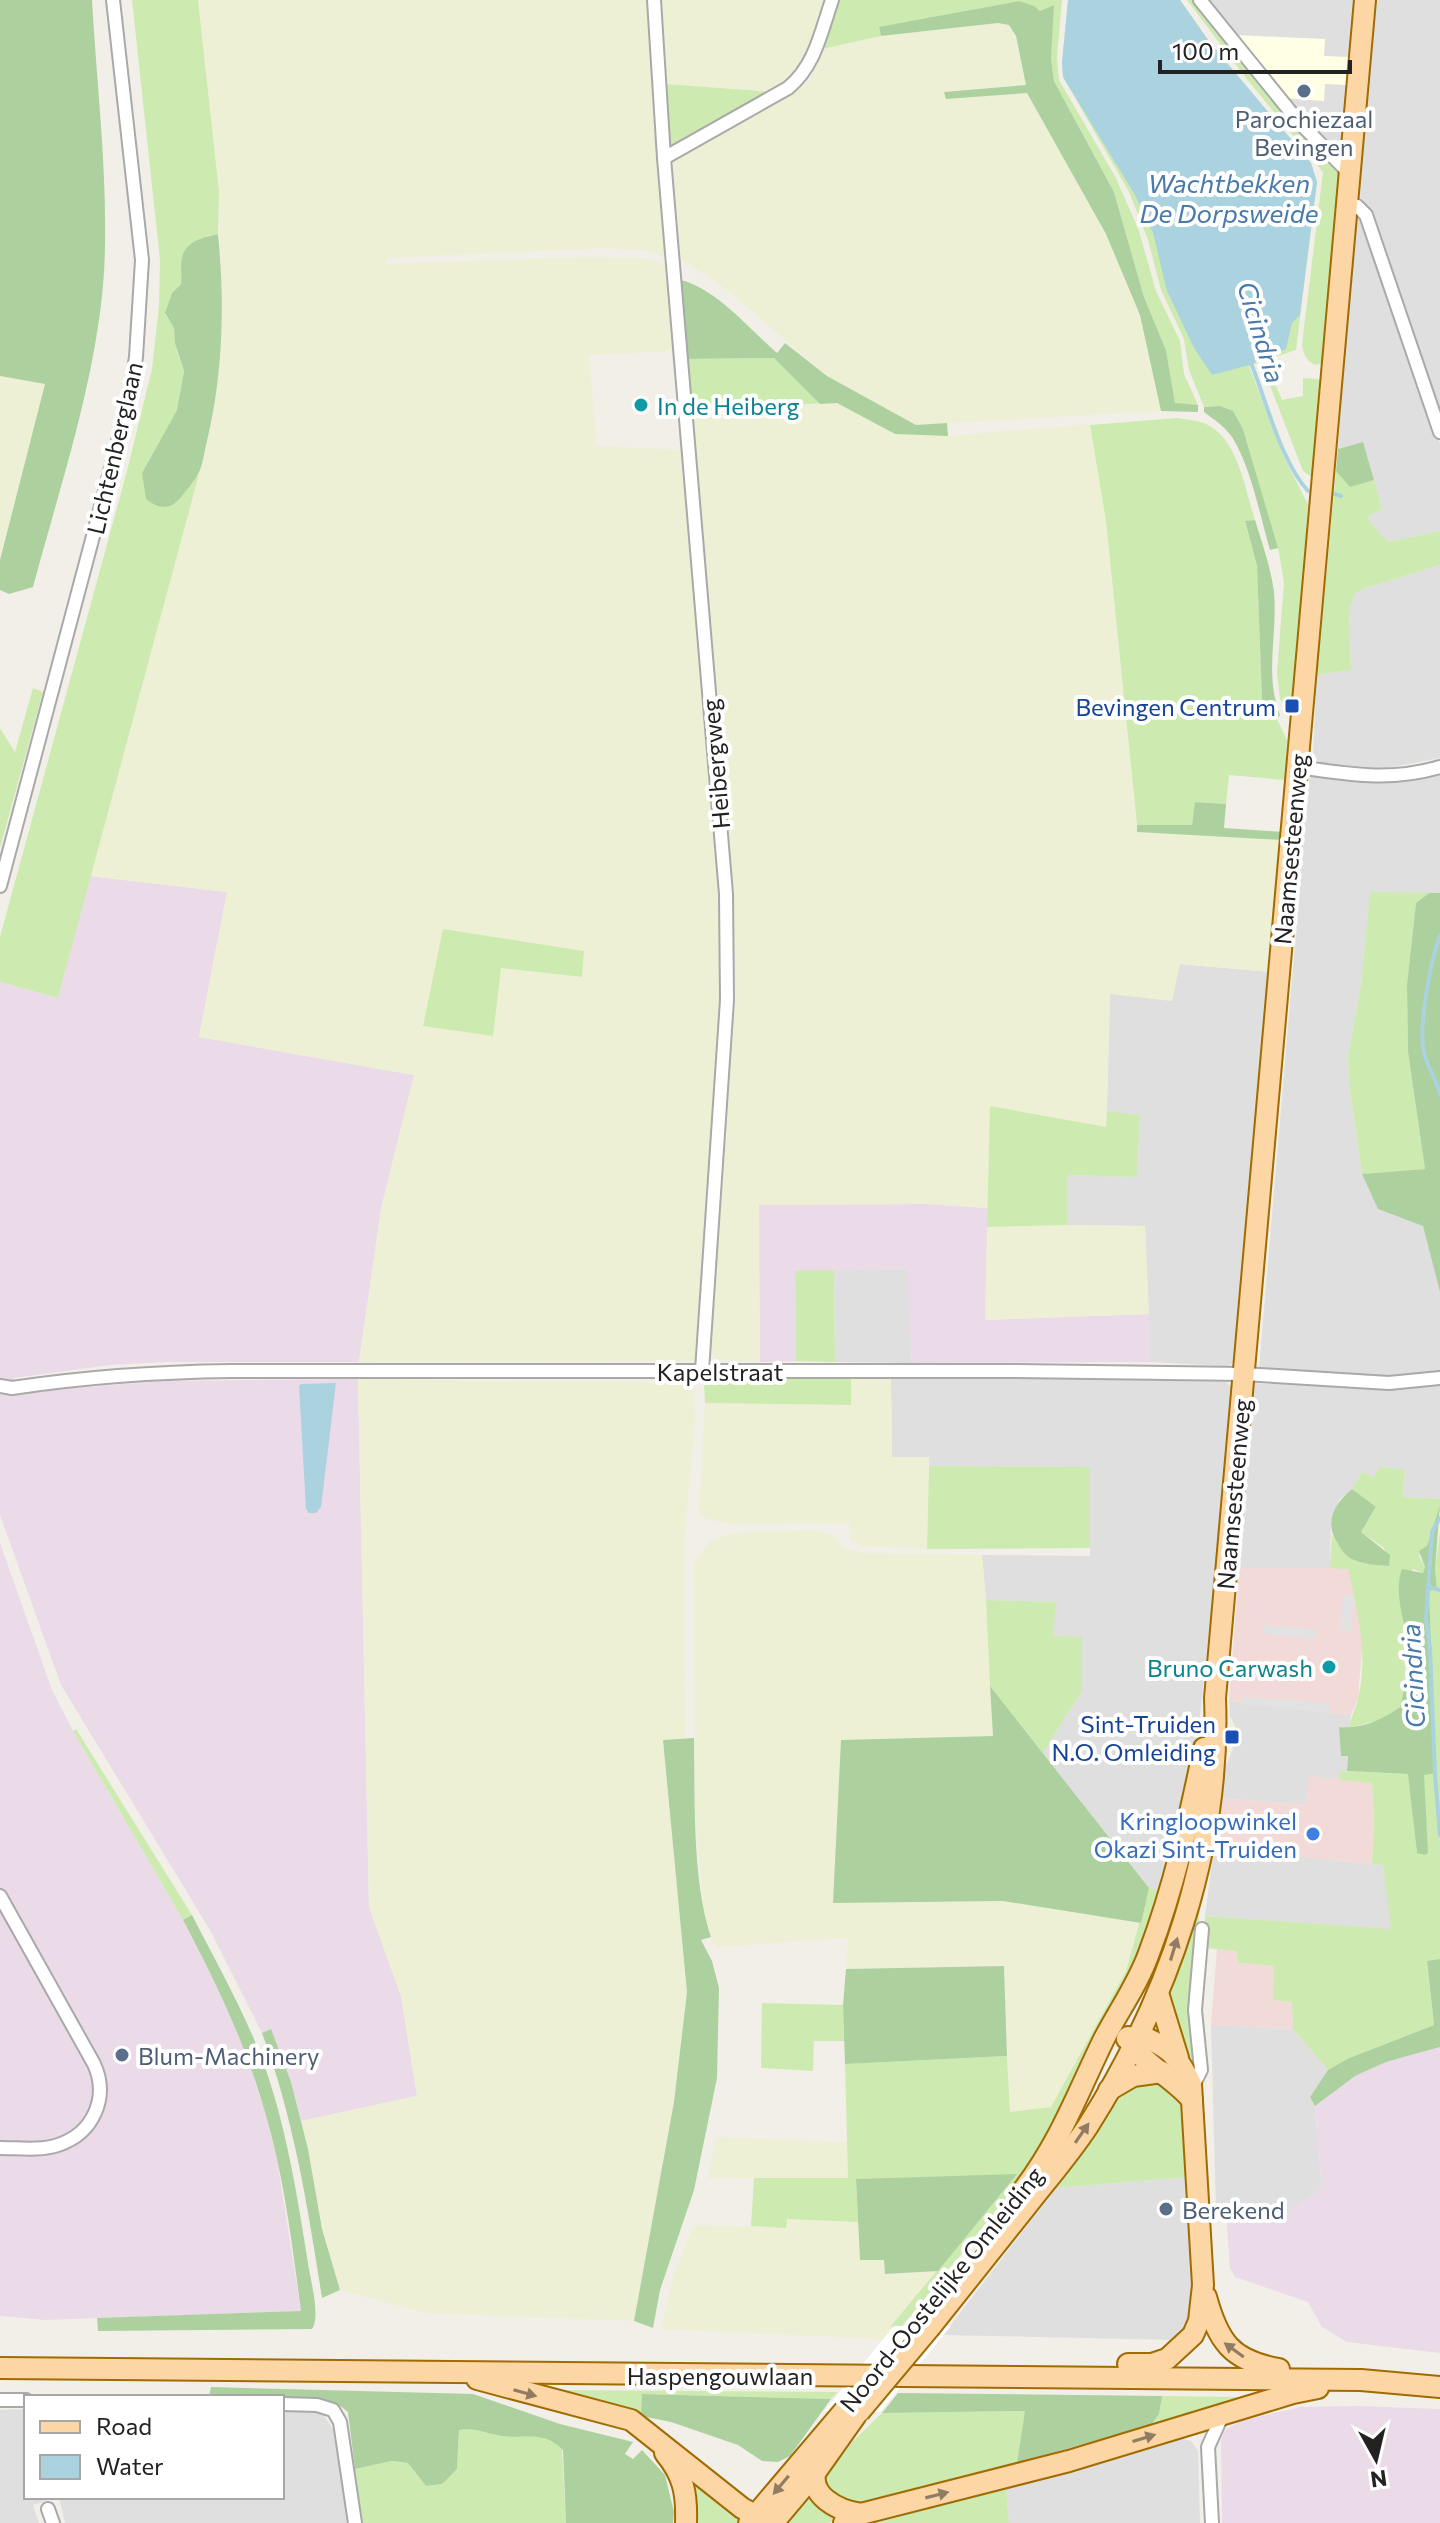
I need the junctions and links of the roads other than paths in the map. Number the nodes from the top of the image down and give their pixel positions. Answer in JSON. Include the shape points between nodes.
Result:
{"nodes":[{"id":1,"x":113,"y":0,"type":"edge"},
{"id":2,"x":654,"y":0,"type":"edge"},
{"id":3,"x":832,"y":0,"type":"edge"},
{"id":4,"x":1200,"y":0,"type":"edge"},
{"id":5,"x":1365,"y":0,"type":"edge"},
{"id":6,"x":664,"y":158,"type":"junction"},
{"id":7,"x":1349,"y":173,"type":"junction"},
{"id":8,"x":1347,"y":204,"type":"junction"},
{"id":9,"x":1440,"y":432,"type":"edge"},
{"id":10,"x":1298,"y":767,"type":"junction"},
{"id":11,"x":1440,"y":767,"type":"edge"},
{"id":12,"x":0,"y":886,"type":"edge"},
{"id":13,"x":702,"y":1371,"type":"junction"},
{"id":14,"x":1244,"y":1374,"type":"junction"},
{"id":15,"x":1440,"y":1378,"type":"edge"},
{"id":16,"x":0,"y":1386,"type":"edge"},
{"id":17,"x":1215,"y":1698,"type":"junction"},
{"id":18,"x":0,"y":1896,"type":"edge"},
{"id":19,"x":1202,"y":1929,"type":"dead end"},
{"id":20,"x":1149,"y":1954,"type":"junction"},
{"id":21,"x":1158,"y":1993,"type":"junction"},
{"id":22,"x":1105,"y":2037,"type":"joint"},
{"id":23,"x":1133,"y":2040,"type":"junction"},
{"id":24,"x":1178,"y":2058,"type":"junction"},
{"id":25,"x":1162,"y":2072,"type":"junction"},
{"id":26,"x":1109,"y":2090,"type":"junction"},
{"id":27,"x":1188,"y":2091,"type":"junction"},
{"id":28,"x":1069,"y":2120,"type":"junction"},
{"id":29,"x":0,"y":2148,"type":"edge"},
{"id":30,"x":1203,"y":2285,"type":"junction"},
{"id":31,"x":923,"y":2326,"type":"junction"},
{"id":32,"x":0,"y":2368,"type":"edge"},
{"id":33,"x":450,"y":2372,"type":"junction"},
{"id":34,"x":1094,"y":2376,"type":"junction"},
{"id":35,"x":1361,"y":2380,"type":"junction"},
{"id":36,"x":1440,"y":2387,"type":"edge"},
{"id":37,"x":0,"y":2400,"type":"edge"},
{"id":38,"x":24,"y":2400,"type":"edge"},
{"id":39,"x":284,"y":2404,"type":"edge"},
{"id":40,"x":851,"y":2411,"type":"junction"},
{"id":41,"x":1222,"y":2416,"type":"junction"},
{"id":42,"x":631,"y":2420,"type":"junction"},
{"id":43,"x":1184,"y":2426,"type":"junction"},
{"id":44,"x":1208,"y":2447,"type":"junction"},
{"id":45,"x":815,"y":2473,"type":"junction"},
{"id":46,"x":48,"y":2509,"type":"dead end"},
{"id":47,"x":852,"y":2519,"type":"edge"},
{"id":48,"x":762,"y":2521,"type":"edge"},
{"id":49,"x":53,"y":2523,"type":"edge"},
{"id":50,"x":355,"y":2523,"type":"edge"},
{"id":51,"x":686,"y":2523,"type":"edge"},
{"id":52,"x":1212,"y":2523,"type":"edge"}],
"edges":[{"from":1,"to":12,"type":"street","name":"Lichtenberglaan","via":[[142,260],[136,357]]},
{"from":2,"to":6,"type":"street","name":"Heibergweg"},
{"from":3,"to":6,"type":"street","via":[[802,77]]},
{"from":4,"to":7,"type":"street","via":[[1298,121]]},
{"from":5,"to":7,"type":"main road","name":"Naamsesteenweg"},
{"from":6,"to":13,"type":"street","name":"Heibergweg","via":[[726,894],[727,1000]]},
{"from":7,"to":8,"type":"main road","name":"Naamsesteenweg"},
{"from":8,"to":9,"type":"street","via":[[1366,215]]},
{"from":8,"to":10,"type":"main road","name":"Naamsesteenweg"},
{"from":10,"to":11,"type":"street","via":[[1393,777]]},
{"from":10,"to":14,"type":"main road","name":"Naamsesteenweg"},
{"from":13,"to":14,"type":"street","name":"Kapelstraat"},
{"from":13,"to":16,"type":"street","name":"Kapelstraat","via":[[164,1372]]},
{"from":14,"to":15,"type":"street","name":"Kapelstraat","via":[[1389,1383]]},
{"from":14,"to":17,"type":"main road","name":"Naamsesteenweg"},
{"from":17,"to":20,"type":"main road","name":"Naamsesteenweg","via":[[1187,1827]]},
{"from":21,"to":17,"type":"main road","name":"Naamsesteenweg","one_way":true,"via":[[1192,1894],[1204,1836],[1217,1730]]},
{"from":18,"to":29,"type":"street","via":[[94,2064],[101,2087],[95,2115],[75,2137],[56,2146]]},
{"from":19,"to":27,"type":"street","via":[[1195,2010],[1201,2070]]},
{"from":20,"to":22,"type":"main road","name":"Naamsesteenweg"},
{"from":20,"to":23,"type":"main road"},
{"from":21,"to":23,"type":"main road","name":"Naamsesteenweg"},
{"from":21,"to":24,"type":"main road"},
{"from":22,"to":28,"type":"main road","name":"Noord-Oostelijke Omleiding"},
{"from":23,"to":24,"type":"main road","via":[[1161,2044]]},
{"from":23,"to":25,"type":"main road"},
{"from":23,"to":26,"type":"main road","name":"Noord-Oostelijke Omleiding"},
{"from":23,"to":28,"type":"main road","via":[[1101,2064]]},
{"from":24,"to":27,"type":"main road"},
{"from":25,"to":26,"type":"main road","via":[[1133,2076]]},
{"from":25,"to":27,"type":"main road"},
{"from":31,"to":26,"type":"main road","name":"Noord-Oostelijke Omleiding","one_way":true,"via":[[1086,2128]]},
{"from":27,"to":30,"type":"main road"},
{"from":28,"to":31,"type":"main road","name":"Noord-Oostelijke Omleiding","via":[[1033,2178]]},
{"from":30,"to":34,"type":"main road","via":[[1199,2321],[1182,2347],[1160,2361],[1113,2367]]},
{"from":35,"to":30,"type":"main road","one_way":true,"via":[[1327,2371],[1256,2365],[1223,2343]]},
{"from":31,"to":40,"type":"main road","name":"Noord-Oostelijke Omleiding","bridge":true},
{"from":32,"to":33,"type":"main road","name":"Haspengouwlaan"},
{"from":33,"to":34,"type":"main road","name":"Haspengouwlaan"},
{"from":33,"to":42,"type":"main road","one_way":true},
{"from":34,"to":35,"type":"main road","name":"Haspengouwlaan"},
{"from":35,"to":36,"type":"main road","name":"Haspengouwlaan"},
{"from":35,"to":41,"type":"main road","via":[[1293,2393]]},
{"from":37,"to":38,"type":"street"},
{"from":39,"to":50,"type":"street","via":[[333,2410],[340,2422]]},
{"from":40,"to":45,"type":"main road"},
{"from":40,"to":48,"type":"main road","name":"Noord-Oostelijke Omleiding","one_way":true},
{"from":41,"to":43,"type":"main road"},
{"from":41,"to":44,"type":"street"},
{"from":42,"to":48,"type":"main road"},
{"from":42,"to":51,"type":"main road","via":[[678,2470],[687,2500]]},
{"from":43,"to":44,"type":"street"},
{"from":47,"to":43,"type":"main road","one_way":true},
{"from":44,"to":52,"type":"street"},
{"from":45,"to":47,"type":"main road","via":[[820,2493]]},
{"from":45,"to":48,"type":"main road"},
{"from":46,"to":49,"type":"street"}]}
